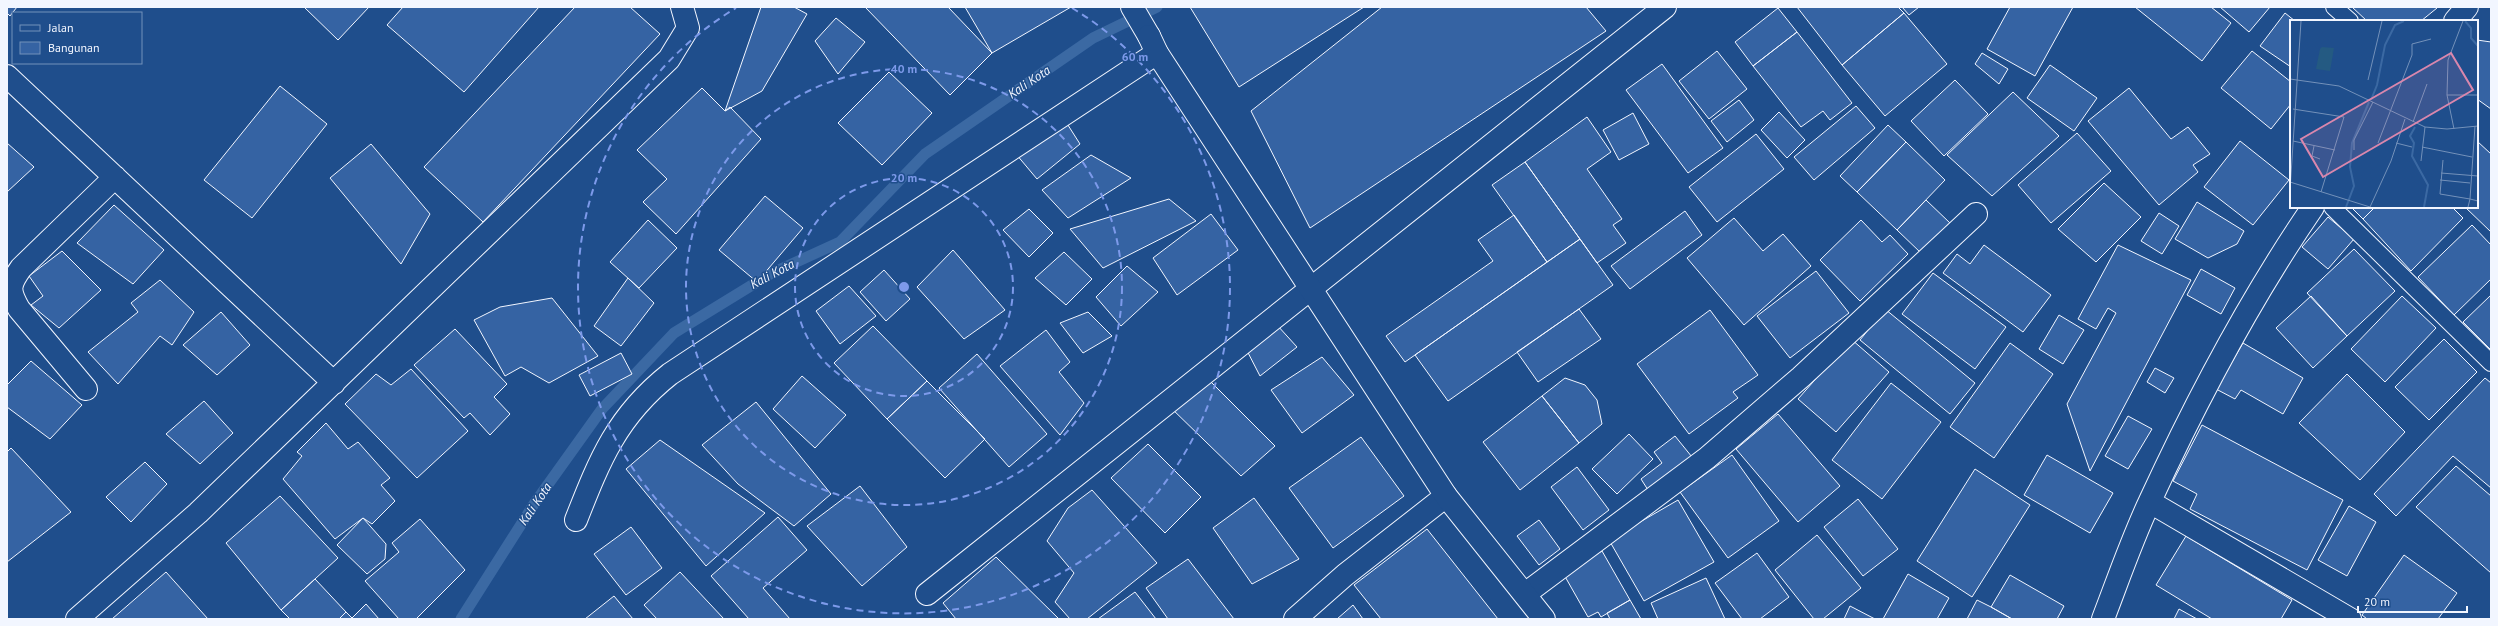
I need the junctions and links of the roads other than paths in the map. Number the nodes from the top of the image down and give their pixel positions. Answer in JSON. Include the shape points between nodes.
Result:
{"nodes":[{"id":1,"x":682,"y":7,"type":"edge"},
{"id":2,"x":1132,"y":7,"type":"edge"},
{"id":3,"x":1665,"y":7,"type":"edge"},
{"id":4,"x":2334,"y":7,"type":"edge"},
{"id":5,"x":2467,"y":7,"type":"edge"},
{"id":6,"x":2349,"y":20,"type":"edge"},
{"id":7,"x":2455,"y":20,"type":"edge"},
{"id":8,"x":1153,"y":44,"type":"junction"},
{"id":9,"x":7,"y":76,"type":"edge"},
{"id":10,"x":115,"y":178,"type":"junction"},
{"id":11,"x":2312,"y":208,"type":"edge"},
{"id":12,"x":2333,"y":208,"type":"edge"},
{"id":13,"x":1976,"y":214,"type":"dead end"},
{"id":14,"x":1312,"y":288,"type":"junction"},
{"id":15,"x":2491,"y":363,"type":"edge"},
{"id":16,"x":334,"y":383,"type":"junction"},
{"id":17,"x":86,"y":389,"type":"dead end"},
{"id":18,"x":1446,"y":496,"type":"junction"},
{"id":19,"x":2150,"y":502,"type":"junction"},
{"id":20,"x":576,"y":520,"type":"dead end"},
{"id":21,"x":927,"y":594,"type":"dead end"},
{"id":22,"x":1525,"y":594,"type":"junction"},
{"id":23,"x":77,"y":619,"type":"edge"},
{"id":24,"x":1296,"y":619,"type":"edge"},
{"id":25,"x":1544,"y":619,"type":"edge"},
{"id":26,"x":2103,"y":619,"type":"edge"},
{"id":27,"x":2350,"y":619,"type":"edge"}],
"edges":[{"from":1,"to":16,"type":"street","via":[[688,28],[669,59]]},
{"from":2,"to":8,"type":"street"},
{"from":3,"to":14,"type":"street"},
{"from":4,"to":6,"type":"lane"},
{"from":5,"to":7,"type":"street"},
{"from":8,"to":14,"type":"street"},
{"from":8,"to":20,"type":"street","via":[[659,382],[631,411],[616,433],[599,463]]},
{"from":9,"to":10,"type":"street"},
{"from":10,"to":16,"type":"street"},
{"from":10,"to":17,"type":"street","via":[[21,268],[12,281],[11,295],[19,309]]},
{"from":11,"to":19,"type":"street","via":[[2209,380]]},
{"from":12,"to":15,"type":"lane"},
{"from":13,"to":22,"type":"street","via":[[1801,376],[1707,458]]},
{"from":14,"to":18,"type":"street"},
{"from":14,"to":21,"type":"street"},
{"from":16,"to":23,"type":"street","via":[[198,513]]},
{"from":18,"to":22,"type":"street"},
{"from":18,"to":24,"type":"street","via":[[1345,574]]},
{"from":19,"to":26,"type":"street"},
{"from":19,"to":27,"type":"street"},
{"from":22,"to":25,"type":"street"}]}
